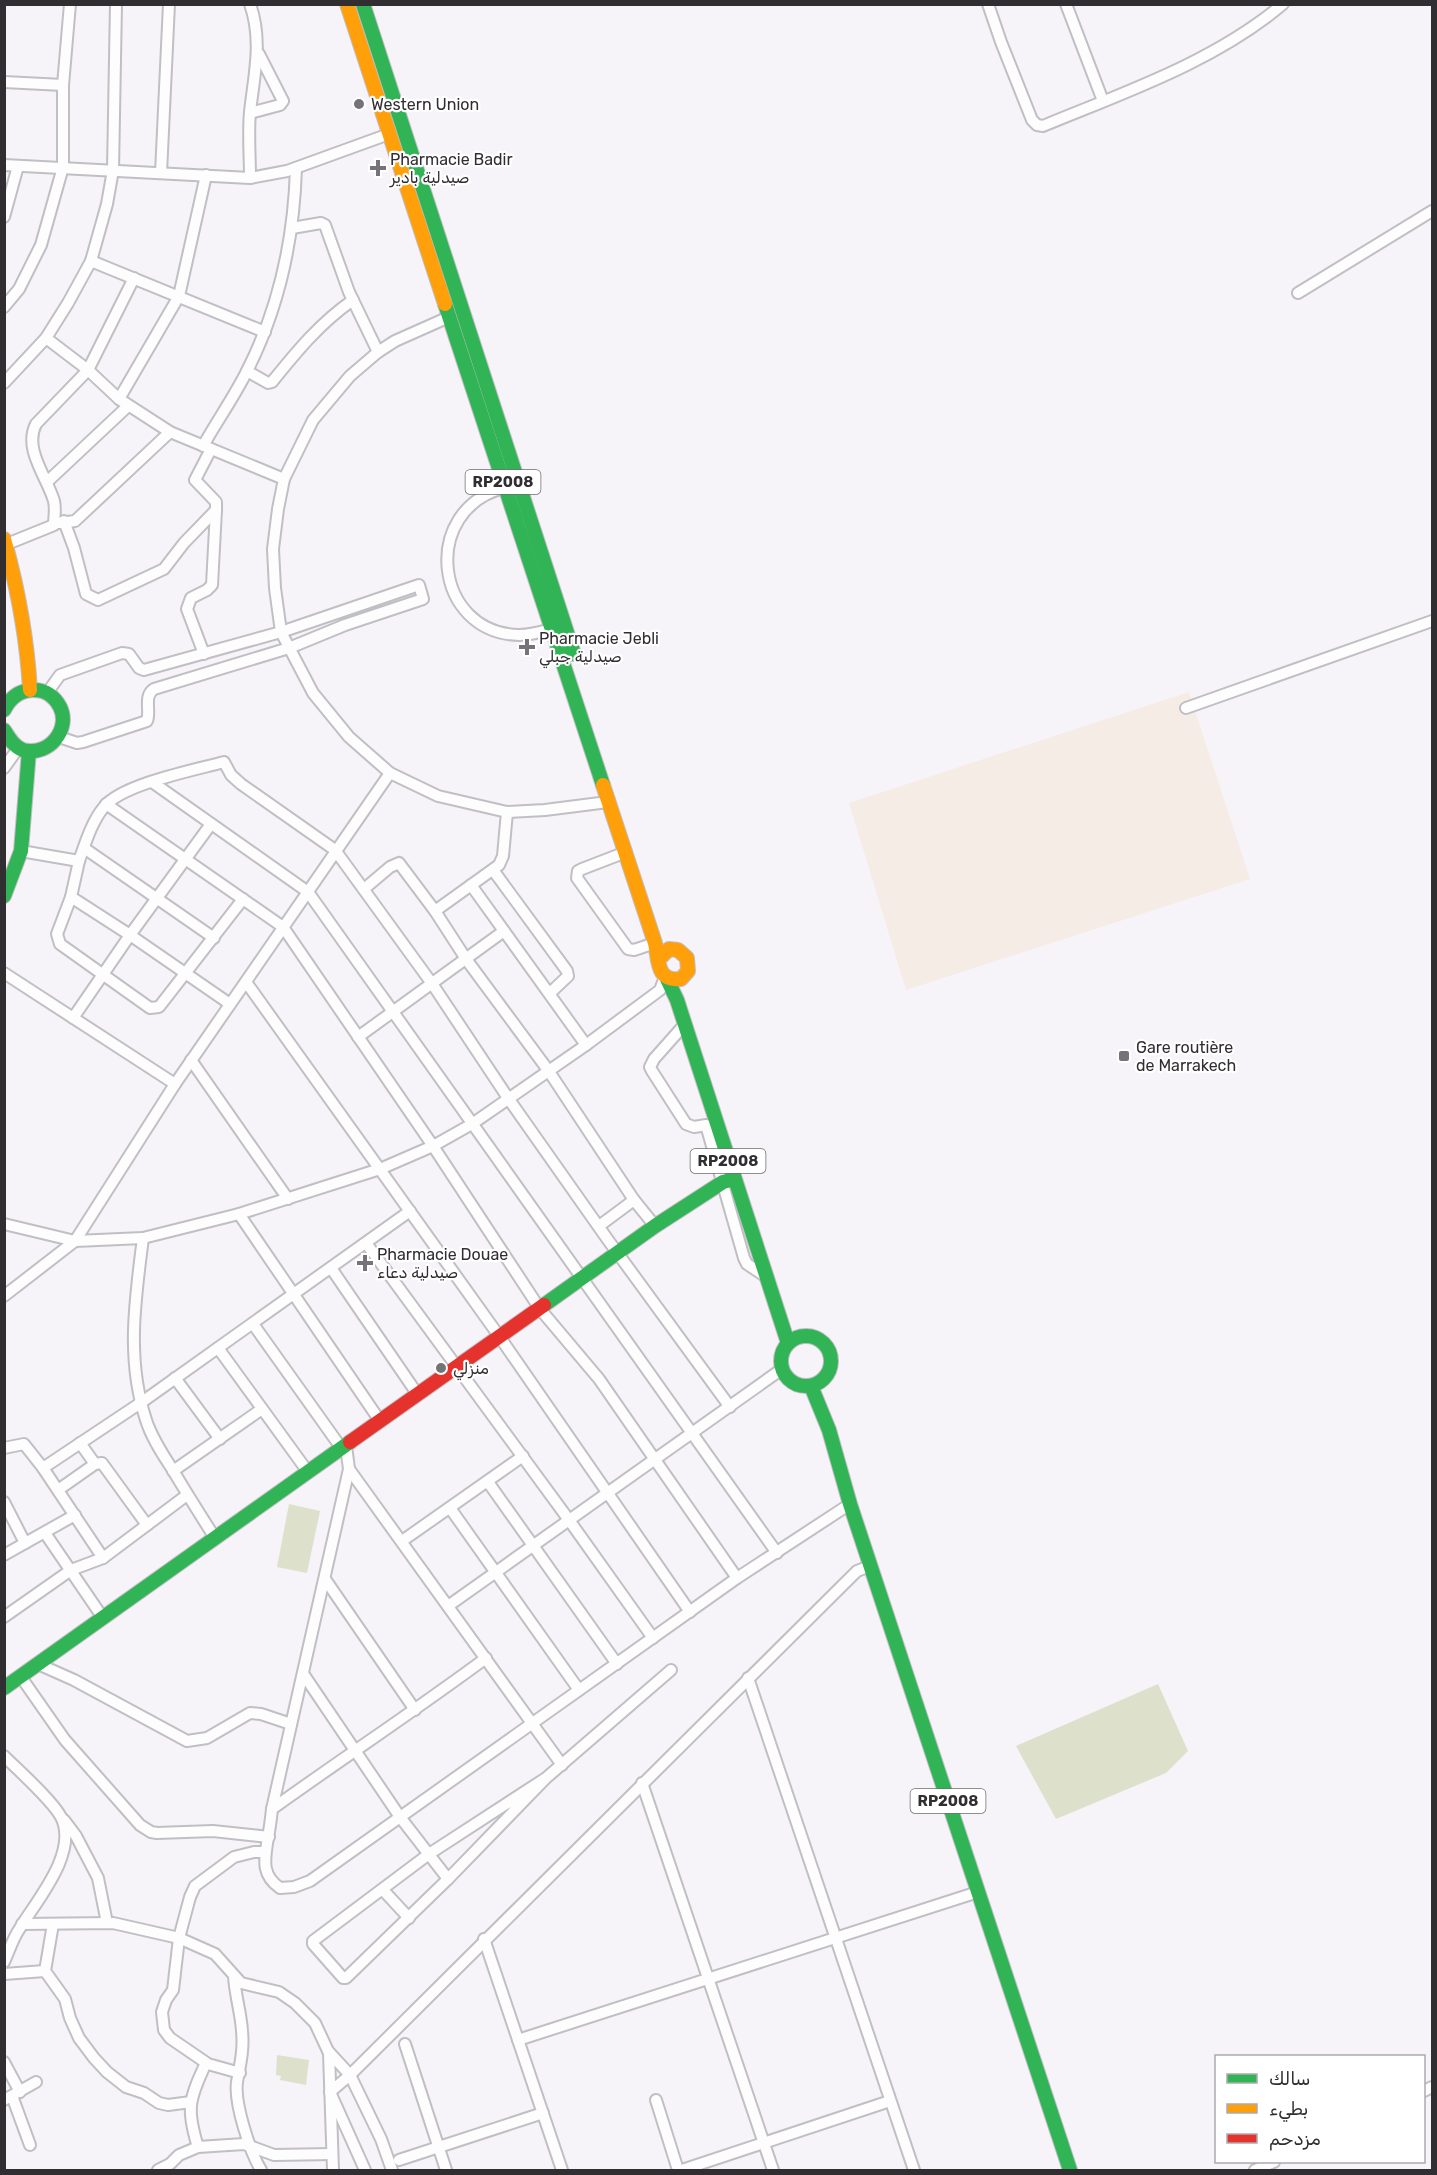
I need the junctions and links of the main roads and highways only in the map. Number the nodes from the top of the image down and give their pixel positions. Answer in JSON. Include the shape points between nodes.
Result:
{"nodes":[{"id":1,"x":347,"y":4,"type":"edge"},
{"id":2,"x":363,"y":4,"type":"edge"},
{"id":3,"x":6,"y":542,"type":"edge"},
{"id":4,"x":30,"y":690,"type":"junction"},
{"id":5,"x":6,"y":703,"type":"edge"},
{"id":6,"x":4,"y":730,"type":"edge"},
{"id":7,"x":24,"y":749,"type":"junction"},
{"id":8,"x":4,"y":896,"type":"edge"},
{"id":9,"x":674,"y":949,"type":"junction"},
{"id":10,"x":659,"y":959,"type":"junction"},
{"id":11,"x":688,"y":971,"type":"junction"},
{"id":12,"x":666,"y":978,"type":"junction"},
{"id":13,"x":729,"y":1181,"type":"junction"},
{"id":14,"x":794,"y":1340,"type":"junction"},
{"id":15,"x":816,"y":1383,"type":"junction"},
{"id":16,"x":4,"y":1688,"type":"edge"},
{"id":17,"x":1070,"y":2170,"type":"edge"}],
"edges":[{"from":1,"to":10,"type":"main road","number":"RP2008"},
{"from":2,"to":9,"type":"main road","number":"RP2008","via":[[666,937]]},
{"from":3,"to":4,"type":"main road","via":[[28,651]]},
{"from":4,"to":5,"type":"main road"},
{"from":4,"to":7,"type":"main road","via":[[48,693],[61,708],[63,727],[59,737],[46,748]]},
{"from":6,"to":7,"type":"main road","via":[[11,742]]},
{"from":7,"to":8,"type":"main road","via":[[21,851]]},
{"from":9,"to":10,"type":"main road","via":[[665,951]]},
{"from":9,"to":11,"type":"main road","number":"RP2008","via":[[687,956]]},
{"from":10,"to":12,"type":"main road","number":"RP2008","via":[[659,969]]},
{"from":11,"to":12,"type":"main road","via":[[681,979]]},
{"from":11,"to":14,"type":"main road","number":"RP2008","via":[[691,1006]]},
{"from":12,"to":13,"type":"main road","number":"RP2008","via":[[685,1024]]},
{"from":13,"to":14,"type":"main road","number":"RP2008"},
{"from":13,"to":16,"type":"main road","via":[[655,1226]]},
{"from":14,"to":15,"type":"main road","via":[[782,1355],[782,1369],[795,1383]]},
{"from":14,"to":15,"type":"main road","number":"RP2008","via":[[813,1336],[828,1348],[831,1368]]},
{"from":15,"to":17,"type":"main road","number":"RP2008","via":[[870,1566]]}]}
